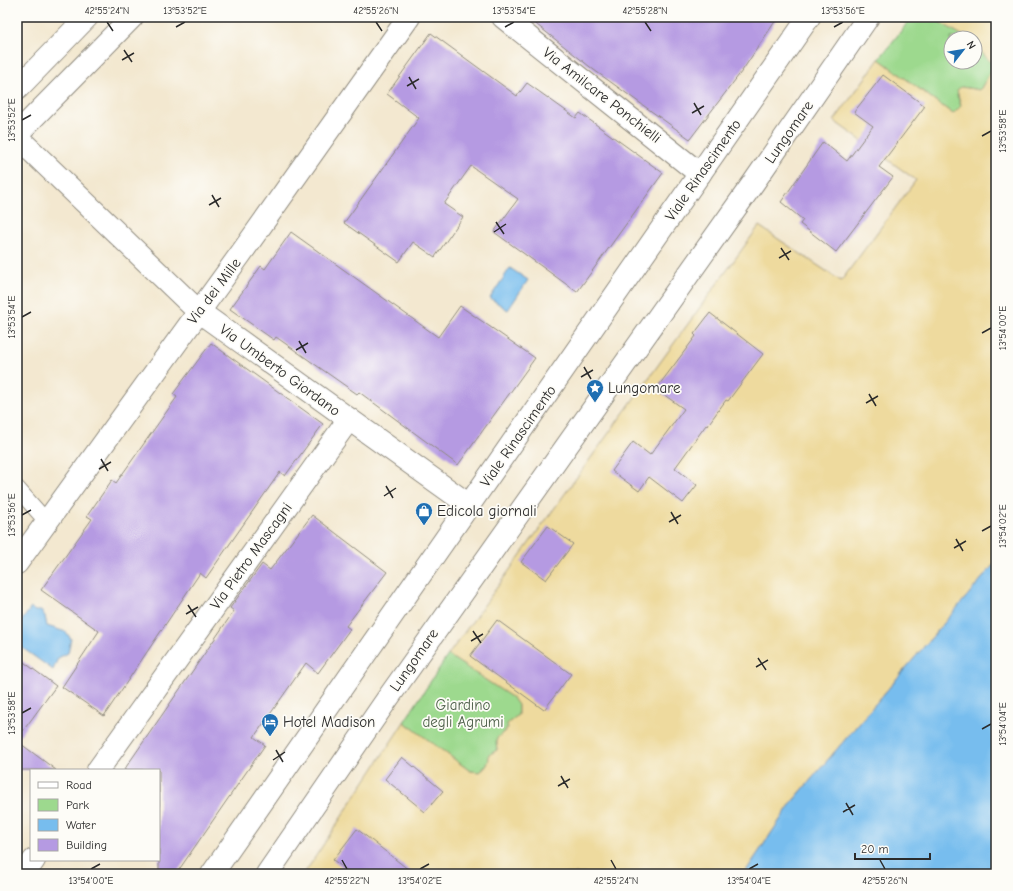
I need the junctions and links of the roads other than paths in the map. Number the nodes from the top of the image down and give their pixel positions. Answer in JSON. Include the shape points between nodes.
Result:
{"nodes":[{"id":1,"x":87,"y":17,"type":"edge"},
{"id":2,"x":132,"y":17,"type":"edge"},
{"id":3,"x":409,"y":17,"type":"edge"},
{"id":4,"x":503,"y":17,"type":"edge"},
{"id":5,"x":809,"y":17,"type":"edge"},
{"id":6,"x":868,"y":17,"type":"edge"},
{"id":7,"x":17,"y":89,"type":"edge"},
{"id":8,"x":17,"y":134,"type":"edge"},
{"id":9,"x":17,"y":137,"type":"edge"},
{"id":10,"x":700,"y":174,"type":"junction"},
{"id":11,"x":198,"y":311,"type":"junction"},
{"id":12,"x":349,"y":420,"type":"junction"},
{"id":13,"x":17,"y":488,"type":"edge"},
{"id":14,"x":469,"y":505,"type":"junction"},
{"id":15,"x":47,"y":522,"type":"junction"},
{"id":16,"x":17,"y":563,"type":"edge"},
{"id":17,"x":99,"y":769,"type":"edge"},
{"id":18,"x":33,"y":861,"type":"edge"},
{"id":19,"x":24,"y":874,"type":"edge"},
{"id":20,"x":212,"y":874,"type":"edge"},
{"id":21,"x":267,"y":874,"type":"edge"}],
"edges":[{"from":1,"to":7,"type":"street"},
{"from":2,"to":8,"type":"street"},
{"from":3,"to":11,"type":"street","name":"Via dei Mille","via":[[250,242]]},
{"from":4,"to":10,"type":"street","name":"Via Amilcare Ponchielli"},
{"from":5,"to":10,"type":"street","name":"Viale Rinascimento"},
{"from":6,"to":21,"type":"street","name":"Lungomare","via":[[397,685]]},
{"from":9,"to":11,"type":"street","name":"Via Umberto Giordano"},
{"from":10,"to":14,"type":"street","name":"Viale Rinascimento"},
{"from":11,"to":12,"type":"street","name":"Via Umberto Giordano"},
{"from":11,"to":15,"type":"street","name":"Via dei Mille"},
{"from":12,"to":14,"type":"street","name":"Via Umberto Giordano"},
{"from":12,"to":17,"type":"street","name":"Via Pietro Mascagni"},
{"from":13,"to":15,"type":"lane"},
{"from":14,"to":20,"type":"street","name":"Viale Rinascimento"},
{"from":15,"to":16,"type":"street","name":"Via dei Mille"},
{"from":18,"to":19,"type":"street"}]}
